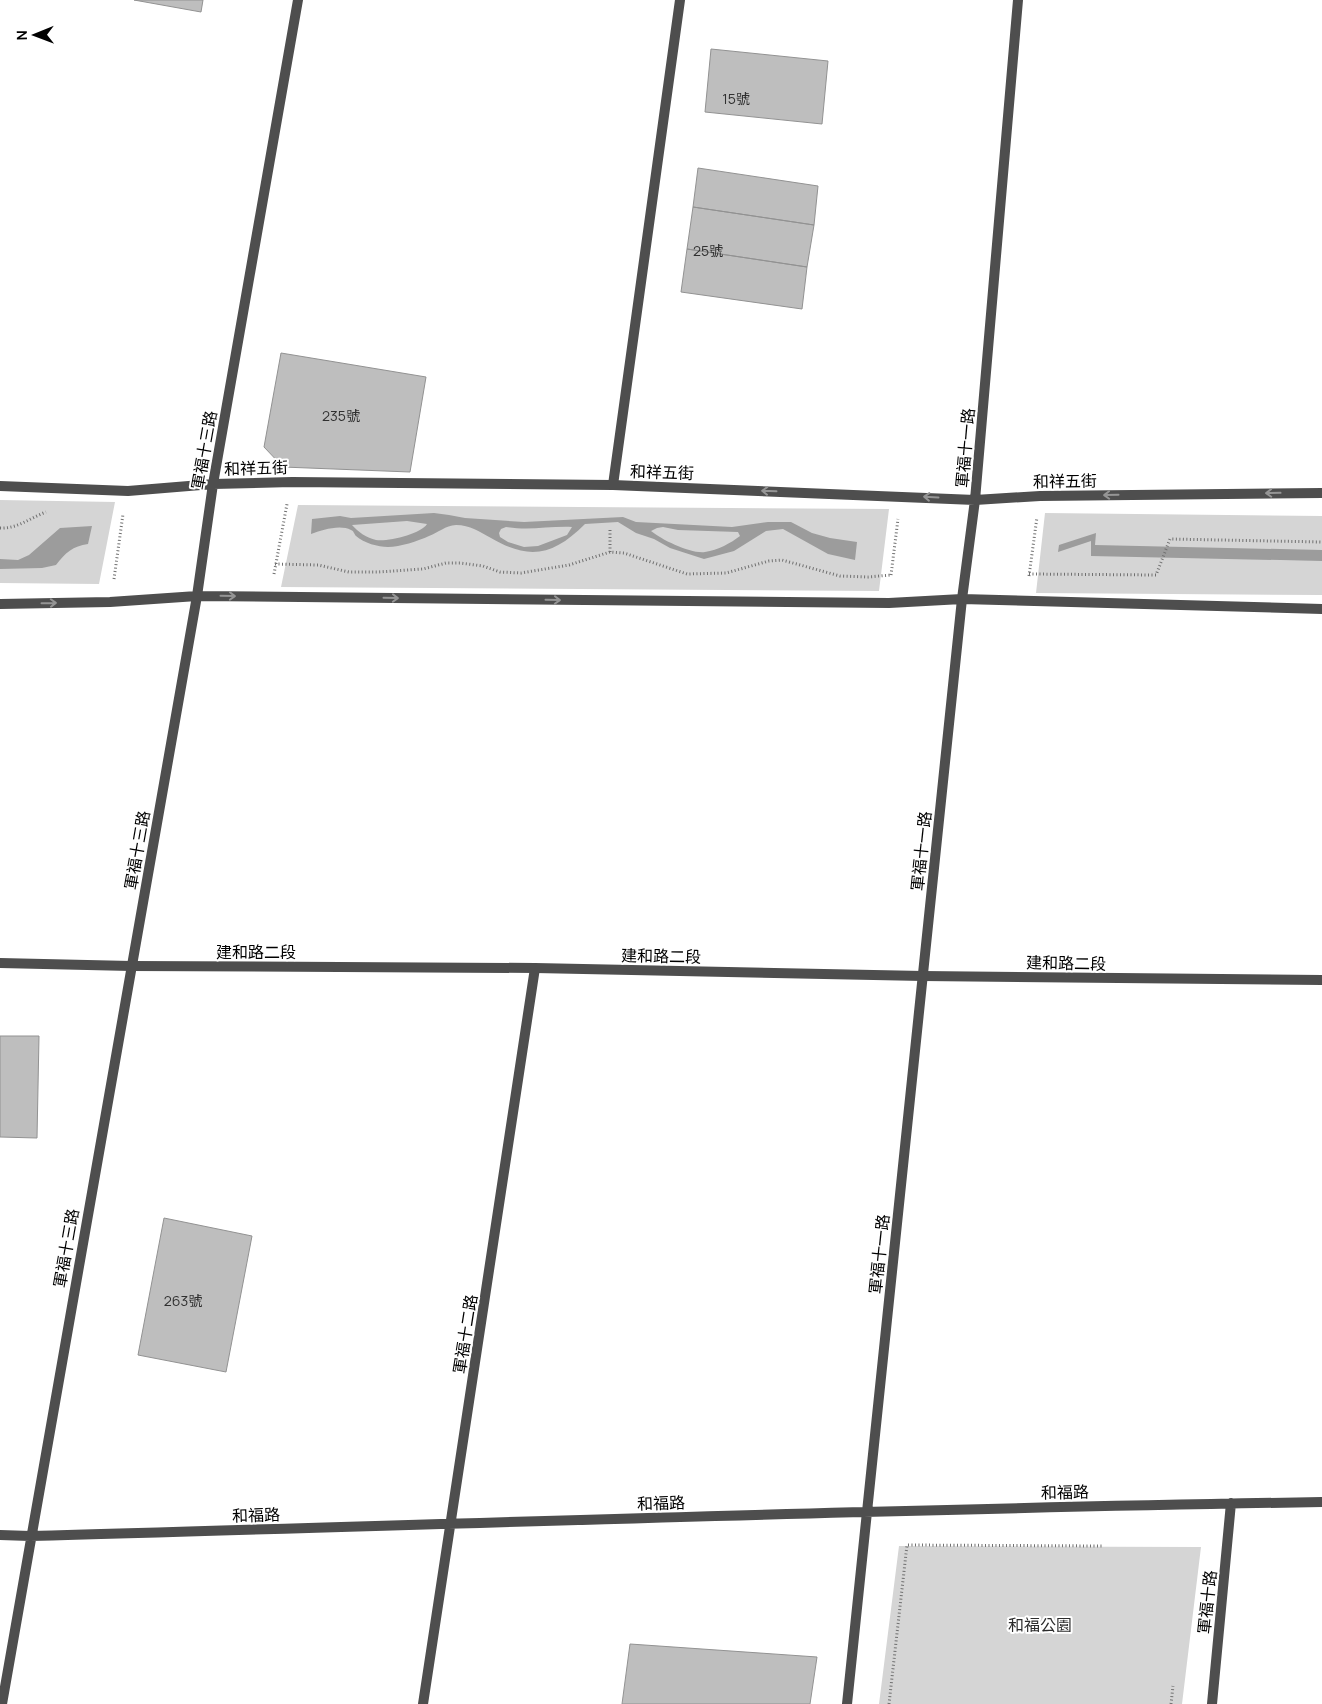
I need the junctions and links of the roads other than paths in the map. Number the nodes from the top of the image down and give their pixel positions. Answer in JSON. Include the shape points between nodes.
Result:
{"nodes":[{"id":1,"x":298,"y":0,"type":"edge"},
{"id":2,"x":680,"y":0,"type":"edge"},
{"id":3,"x":1018,"y":0,"type":"edge"},
{"id":4,"x":213,"y":484,"type":"junction"},
{"id":5,"x":613,"y":485,"type":"junction"},
{"id":6,"x":0,"y":486,"type":"edge"},
{"id":7,"x":1322,"y":493,"type":"edge"},
{"id":8,"x":975,"y":500,"type":"junction"},
{"id":9,"x":197,"y":596,"type":"junction"},
{"id":10,"x":962,"y":599,"type":"junction"},
{"id":11,"x":0,"y":604,"type":"edge"},
{"id":12,"x":1322,"y":609,"type":"edge"},
{"id":13,"x":0,"y":963,"type":"edge"},
{"id":14,"x":131,"y":966,"type":"junction"},
{"id":15,"x":535,"y":968,"type":"junction"},
{"id":16,"x":923,"y":976,"type":"junction"},
{"id":17,"x":1322,"y":980,"type":"edge"},
{"id":18,"x":1322,"y":1502,"type":"edge"},
{"id":19,"x":1231,"y":1504,"type":"junction"},
{"id":20,"x":868,"y":1511,"type":"junction"},
{"id":21,"x":451,"y":1524,"type":"junction"},
{"id":22,"x":0,"y":1535,"type":"edge"},
{"id":23,"x":30,"y":1536,"type":"junction"},
{"id":24,"x":2,"y":1704,"type":"edge"},
{"id":25,"x":423,"y":1704,"type":"edge"},
{"id":26,"x":847,"y":1704,"type":"edge"},
{"id":27,"x":1212,"y":1704,"type":"edge"}],
"edges":[{"from":1,"to":4,"type":"street","name":"軍福十三路"},
{"from":2,"to":5,"type":"street"},
{"from":3,"to":8,"type":"street","name":"軍福十一路"},
{"from":4,"to":5,"type":"street","name":"和祥五街"},
{"from":4,"to":6,"type":"street","name":"和祥五街","via":[[128,491]]},
{"from":4,"to":9,"type":"street","name":"軍福十三路"},
{"from":8,"to":5,"type":"street","name":"和祥五街","one_way":true},
{"from":7,"to":8,"type":"street","name":"和祥五街","one_way":true,"via":[[1040,496]]},
{"from":8,"to":10,"type":"street","name":"軍福十一路"},
{"from":9,"to":10,"type":"street","one_way":true,"via":[[889,603]]},
{"from":11,"to":9,"type":"street","one_way":true},
{"from":9,"to":14,"type":"street","name":"軍福十三路"},
{"from":10,"to":12,"type":"street"},
{"from":10,"to":16,"type":"street","name":"軍福十一路"},
{"from":13,"to":14,"type":"street","name":"建和路二段"},
{"from":14,"to":15,"type":"street","name":"建和路二段"},
{"from":14,"to":23,"type":"street","name":"軍福十三路"},
{"from":15,"to":16,"type":"street","name":"建和路二段"},
{"from":15,"to":21,"type":"street","name":"軍福十二路"},
{"from":16,"to":17,"type":"street","name":"建和路二段"},
{"from":16,"to":20,"type":"street","name":"軍福十一路"},
{"from":18,"to":19,"type":"street","name":"和福路"},
{"from":19,"to":20,"type":"street","name":"和福路"},
{"from":19,"to":27,"type":"street","name":"軍福十路"},
{"from":20,"to":21,"type":"street","name":"和福路"},
{"from":20,"to":26,"type":"street","name":"軍福十一路"},
{"from":21,"to":23,"type":"street","name":"和福路"},
{"from":21,"to":25,"type":"street","name":"軍福十二路"},
{"from":22,"to":23,"type":"street","name":"和福路"},
{"from":23,"to":24,"type":"street","name":"軍福十三路"}]}
